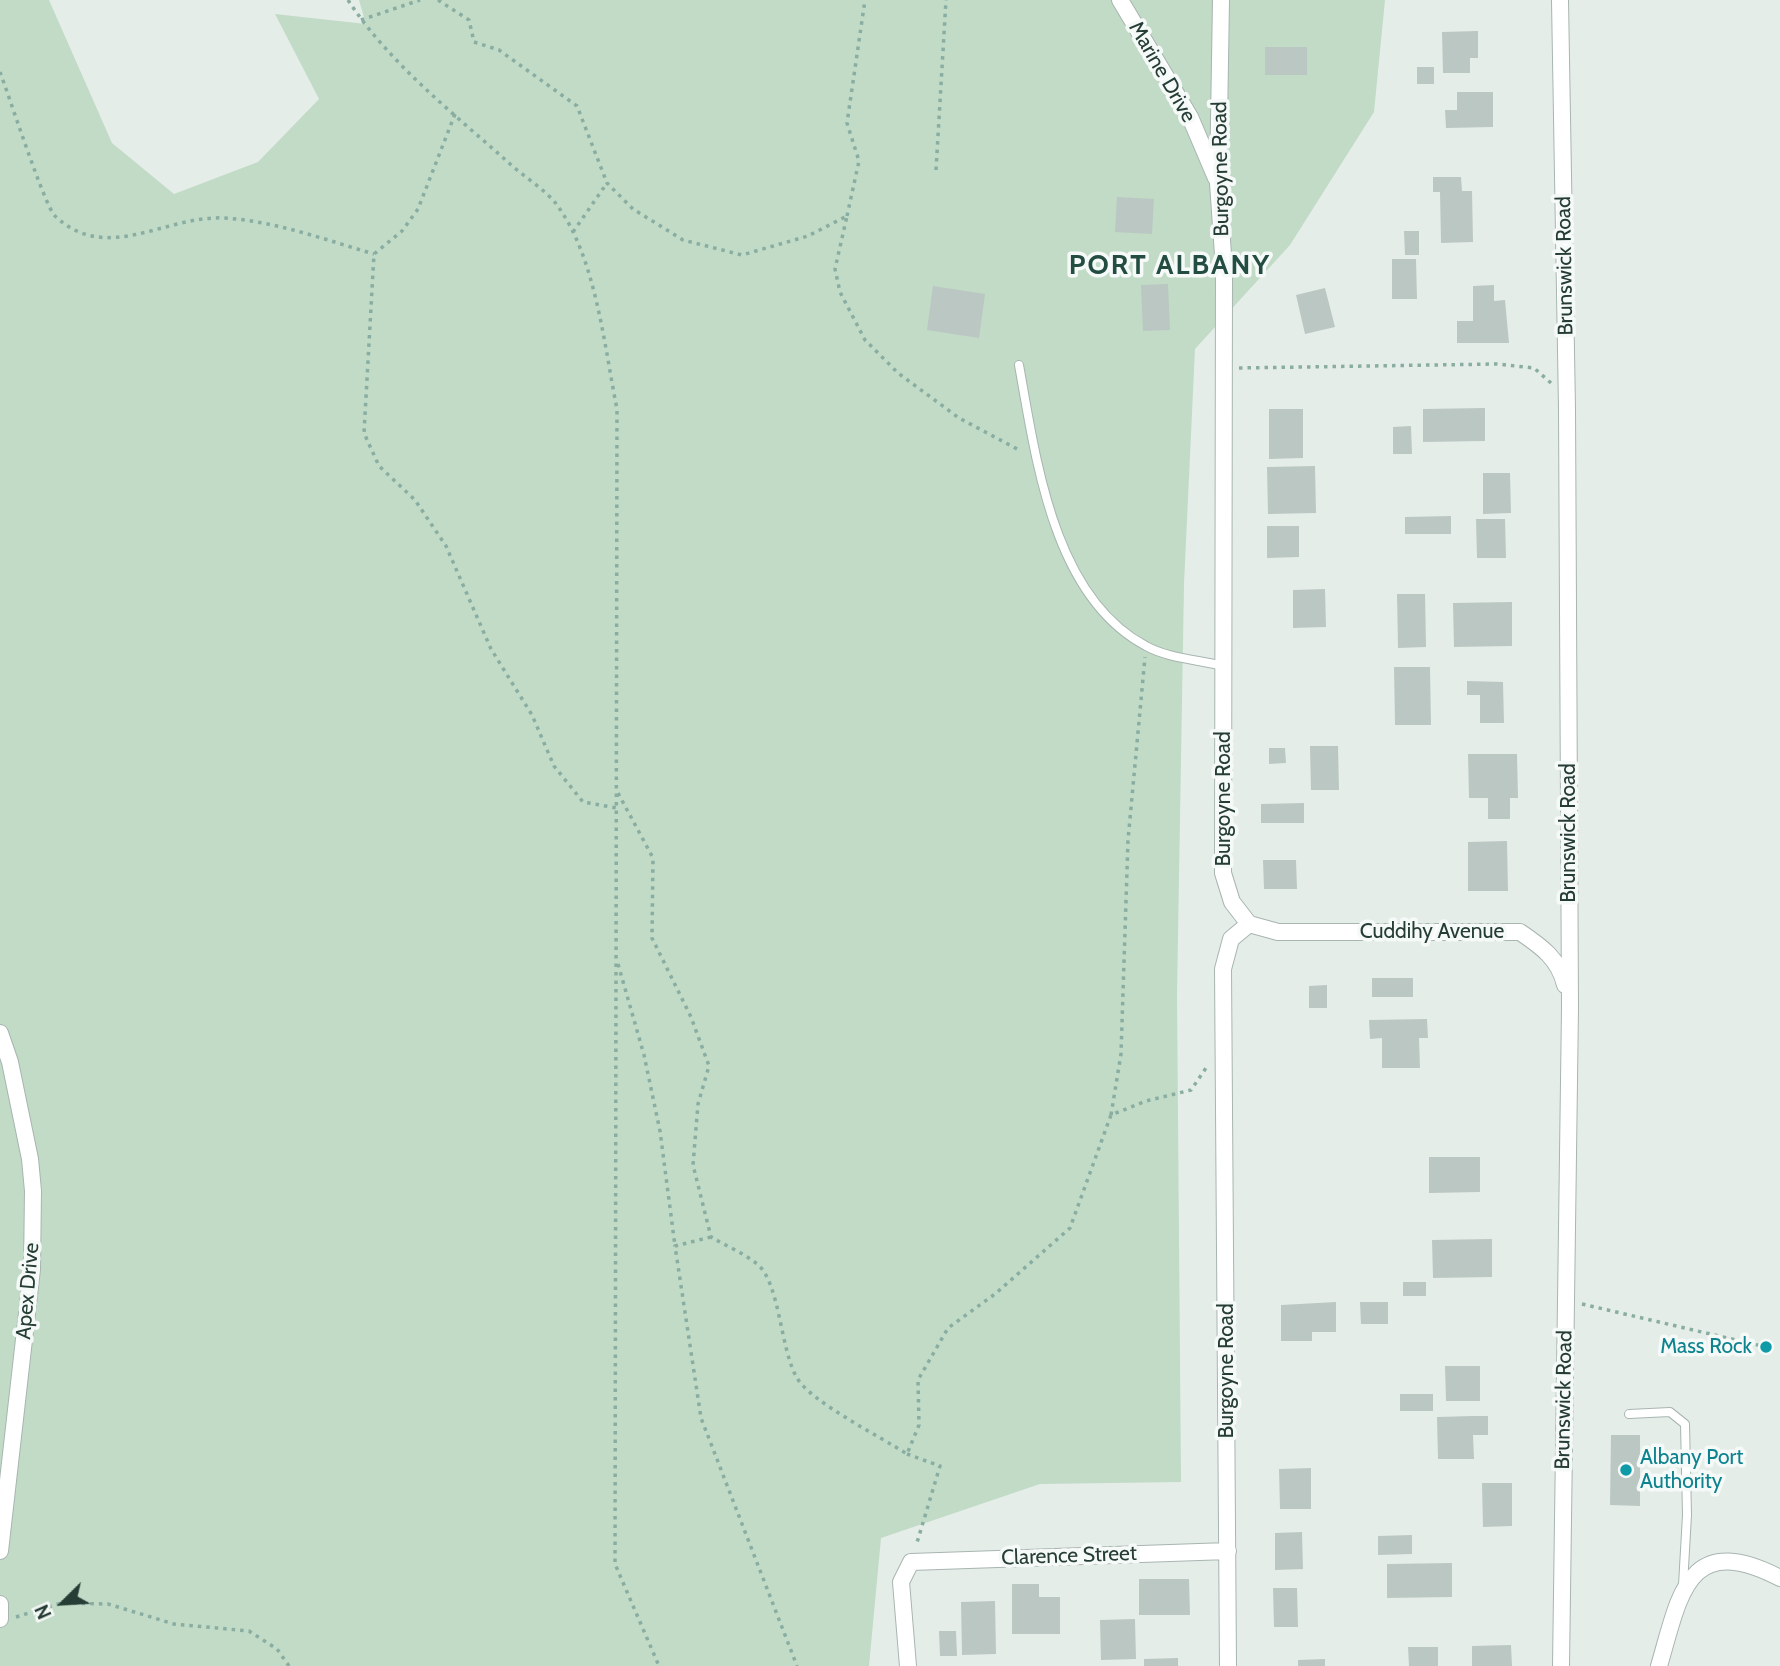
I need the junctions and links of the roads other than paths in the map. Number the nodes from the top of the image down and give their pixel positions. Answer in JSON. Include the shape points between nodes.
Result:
{"nodes":[{"id":1,"x":1120,"y":0,"type":"edge"},
{"id":2,"x":1221,"y":0,"type":"edge"},
{"id":3,"x":1560,"y":0,"type":"edge"},
{"id":4,"x":1218,"y":183,"type":"junction"},
{"id":5,"x":1019,"y":365,"type":"dead end"},
{"id":6,"x":1223,"y":666,"type":"junction"},
{"id":7,"x":1249,"y":923,"type":"junction"},
{"id":8,"x":1570,"y":1008,"type":"junction"},
{"id":9,"x":0,"y":1033,"type":"edge"},
{"id":10,"x":1629,"y":1414,"type":"dead end"},
{"id":11,"x":1228,"y":1550,"type":"junction"},
{"id":12,"x":0,"y":1551,"type":"edge"},
{"id":13,"x":1780,"y":1578,"type":"edge"},
{"id":14,"x":1682,"y":1588,"type":"junction"},
{"id":15,"x":0,"y":1604,"type":"edge"},
{"id":16,"x":5,"y":1618,"type":"edge"},
{"id":17,"x":908,"y":1666,"type":"edge"},
{"id":18,"x":1228,"y":1666,"type":"edge"},
{"id":19,"x":1560,"y":1666,"type":"edge"},
{"id":20,"x":1659,"y":1666,"type":"edge"}],
"edges":[{"from":1,"to":4,"type":"street","name":"Marine Drive","via":[[1190,117]]},
{"from":2,"to":4,"type":"street","name":"Burgoyne Road"},
{"from":3,"to":8,"type":"street","name":"Brunswick Road"},
{"from":4,"to":6,"type":"street","name":"Burgoyne Road","via":[[1224,269]]},
{"from":5,"to":6,"type":"lane","via":[[1035,459],[1066,555],[1100,612],[1147,647]]},
{"from":6,"to":7,"type":"street","name":"Burgoyne Road","via":[[1223,873],[1232,902]]},
{"from":7,"to":8,"type":"street","name":"Cuddihy Avenue","via":[[1278,932],[1520,933],[1545,949],[1562,970]]},
{"from":7,"to":11,"type":"street","name":"Burgoyne Road","via":[[1231,939],[1223,969]]},
{"from":8,"to":19,"type":"street","name":"Brunswick Road"},
{"from":9,"to":12,"type":"street","name":"Apex Drive","via":[[10,1062],[33,1191],[32,1269]]},
{"from":10,"to":14,"type":"lane","via":[[1671,1412],[1685,1424],[1687,1515]]},
{"from":11,"to":17,"type":"street","name":"Clarence Street","via":[[911,1562],[901,1581]]},
{"from":11,"to":18,"type":"street","name":"Burgoyne Road"},
{"from":13,"to":14,"type":"street","via":[[1751,1564],[1724,1562],[1701,1568]]},
{"from":14,"to":20,"type":"street"},
{"from":15,"to":16,"type":"street"}]}
